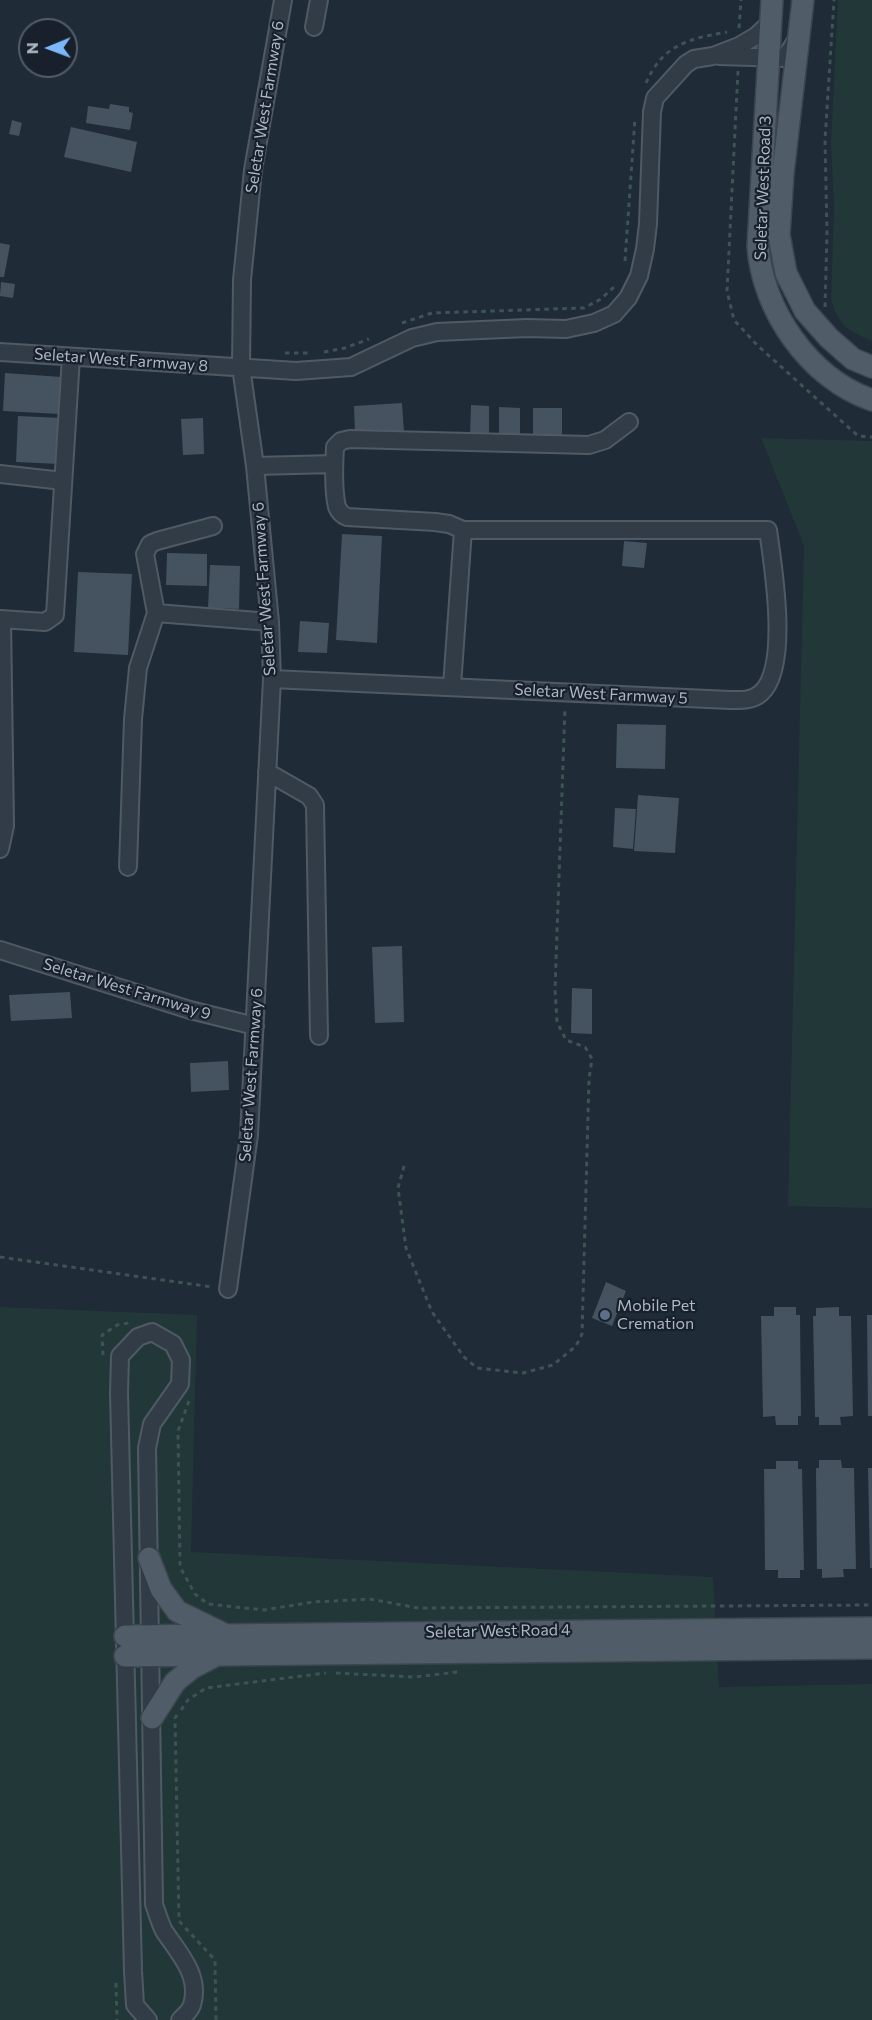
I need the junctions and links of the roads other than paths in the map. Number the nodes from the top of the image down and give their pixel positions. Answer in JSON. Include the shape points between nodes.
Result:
{"nodes":[{"id":1,"x":283,"y":0,"type":"edge"},
{"id":2,"x":319,"y":0,"type":"edge"},
{"id":3,"x":772,"y":0,"type":"edge"},
{"id":4,"x":803,"y":0,"type":"edge"},
{"id":5,"x":770,"y":23,"type":"junction"},
{"id":6,"x":314,"y":27,"type":"dead end"},
{"id":7,"x":801,"y":32,"type":"junction"},
{"id":8,"x":739,"y":52,"type":"junction"},
{"id":9,"x":769,"y":58,"type":"junction"},
{"id":10,"x":0,"y":352,"type":"edge"},
{"id":11,"x":71,"y":357,"type":"junction"},
{"id":12,"x":241,"y":367,"type":"junction"},
{"id":13,"x":872,"y":367,"type":"edge"},
{"id":14,"x":872,"y":400,"type":"edge"},
{"id":15,"x":630,"y":422,"type":"dead end"},
{"id":16,"x":334,"y":464,"type":"junction"},
{"id":17,"x":255,"y":466,"type":"junction"},
{"id":18,"x":0,"y":474,"type":"edge"},
{"id":19,"x":63,"y":481,"type":"junction"},
{"id":20,"x":213,"y":526,"type":"dead end"},
{"id":21,"x":463,"y":531,"type":"junction"},
{"id":22,"x":156,"y":613,"type":"junction"},
{"id":23,"x":1,"y":619,"type":"edge"},
{"id":24,"x":270,"y":622,"type":"junction"},
{"id":25,"x":272,"y":679,"type":"junction"},
{"id":26,"x":452,"y":686,"type":"junction"},
{"id":27,"x":267,"y":772,"type":"junction"},
{"id":28,"x":0,"y":849,"type":"edge"},
{"id":29,"x":128,"y":867,"type":"dead end"},
{"id":30,"x":0,"y":950,"type":"edge"},
{"id":31,"x":255,"y":1026,"type":"junction"},
{"id":32,"x":319,"y":1036,"type":"dead end"},
{"id":33,"x":228,"y":1289,"type":"road end"},
{"id":34,"x":149,"y":1558,"type":"junction"},
{"id":35,"x":872,"y":1628,"type":"edge"},
{"id":36,"x":221,"y":1644,"type":"junction"},
{"id":37,"x":151,"y":1645,"type":"junction"},
{"id":38,"x":125,"y":1646,"type":"junction"},
{"id":39,"x":872,"y":1648,"type":"edge"},
{"id":40,"x":152,"y":1718,"type":"junction"},
{"id":41,"x":148,"y":2020,"type":"edge"},
{"id":42,"x":180,"y":2020,"type":"edge"}],
"edges":[{"from":1,"to":12,"type":"street","name":"Seletar West Farmway 6","via":[[253,170],[242,280]]},
{"from":2,"to":6,"type":"street"},
{"from":3,"to":5,"type":"main road","name":"Seletar West Road 3"},
{"from":4,"to":7,"type":"main road","name":"Seletar West Road 3"},
{"from":5,"to":8,"type":"street"},
{"from":5,"to":9,"type":"main road","name":"Seletar West Road 3"},
{"from":7,"to":9,"type":"street","via":[[785,58]]},
{"from":7,"to":13,"type":"main road","name":"Seletar West Road 3","via":[[779,235],[786,273],[805,311],[829,338],[853,358]]},
{"from":8,"to":9,"type":"street"},
{"from":8,"to":12,"type":"street","name":"Seletar West Farmway 8","via":[[686,64],[656,98],[645,249],[639,276],[614,314],[566,329],[437,332],[412,338],[351,367],[296,371]]},
{"from":9,"to":14,"type":"main road","name":"Seletar West Road 3","via":[[758,246],[764,283],[788,331],[804,352],[852,392]]},
{"from":10,"to":11,"type":"street","name":"Seletar West Farmway 8"},
{"from":11,"to":12,"type":"street","name":"Seletar West Farmway 8"},
{"from":11,"to":19,"type":"street"},
{"from":12,"to":17,"type":"street","name":"Seletar West Farmway 6"},
{"from":15,"to":16,"type":"street","via":[[605,440],[589,445],[350,439],[335,447]]},
{"from":16,"to":17,"type":"street"},
{"from":16,"to":21,"type":"street","via":[[341,514],[435,522]]},
{"from":17,"to":24,"type":"street","name":"Seletar West Farmway 6"},
{"from":18,"to":19,"type":"street"},
{"from":19,"to":23,"type":"street","via":[[55,615],[45,622]]},
{"from":20,"to":22,"type":"street","via":[[150,544],[145,554]]},
{"from":21,"to":26,"type":"street"},
{"from":21,"to":26,"type":"street","name":"Seletar West Farmway 5","via":[[768,530],[777,601],[775,666],[761,693],[750,700]]},
{"from":22,"to":24,"type":"street"},
{"from":22,"to":29,"type":"street","via":[[138,668]]},
{"from":23,"to":28,"type":"street","via":[[5,826]]},
{"from":24,"to":25,"type":"street","name":"Seletar West Farmway 6"},
{"from":25,"to":26,"type":"street","name":"Seletar West Farmway 5"},
{"from":25,"to":27,"type":"street","name":"Seletar West Farmway 6"},
{"from":27,"to":31,"type":"street","name":"Seletar West Farmway 6"},
{"from":27,"to":32,"type":"street","via":[[309,796],[315,805]]},
{"from":30,"to":31,"type":"street","name":"Seletar West Farmway 9","via":[[189,1010]]},
{"from":31,"to":33,"type":"street","name":"Seletar West Farmway 6","via":[[249,1135]]},
{"from":34,"to":36,"type":"main road","via":[[161,1589],[177,1611]]},
{"from":34,"to":37,"type":"street"},
{"from":34,"to":38,"type":"street","via":[[147,1448],[152,1424],[180,1383],[181,1360],[172,1344],[152,1332],[138,1337],[120,1356]]},
{"from":35,"to":36,"type":"main road","name":"Seletar West Road 4"},
{"from":36,"to":37,"type":"main road","name":"Seletar West Road 4"},
{"from":36,"to":39,"type":"main road","name":"Seletar West Road 4"},
{"from":36,"to":40,"type":"main road","via":[[175,1682]]},
{"from":37,"to":38,"type":"main road","name":"Seletar West Road 4"},
{"from":37,"to":40,"type":"street"},
{"from":38,"to":41,"type":"street","via":[[135,2006]]},
{"from":40,"to":42,"type":"street","via":[[154,1904],[163,1930],[189,1969],[194,1990],[191,2007]]}]}
